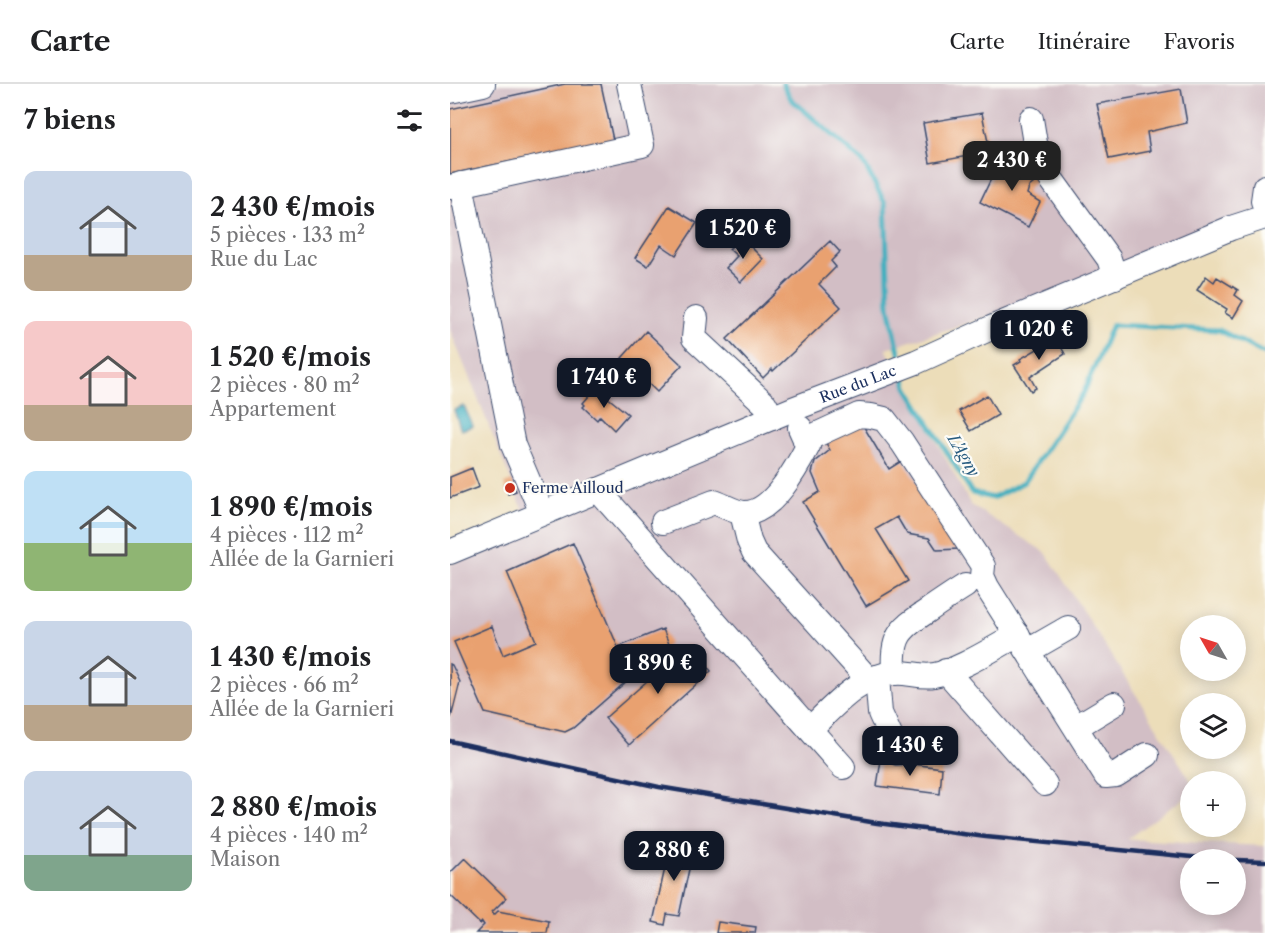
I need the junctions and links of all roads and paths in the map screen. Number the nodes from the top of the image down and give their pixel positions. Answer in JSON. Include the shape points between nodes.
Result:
{"nodes":[{"id":1,"x":483,"y":84,"type":"edge"},
{"id":2,"x":629,"y":84,"type":"edge"},
{"id":3,"x":450,"y":91,"type":"edge"},
{"id":4,"x":1030,"y":119,"type":"dead end"},
{"id":5,"x":455,"y":185,"type":"edge"},
{"id":6,"x":1265,"y":187,"type":"edge"},
{"id":7,"x":1265,"y":206,"type":"edge"},
{"id":8,"x":1265,"y":217,"type":"edge"},
{"id":9,"x":1115,"y":277,"type":"junction"},
{"id":10,"x":696,"y":318,"type":"dead end"},
{"id":11,"x":782,"y":413,"type":"junction"},
{"id":12,"x":805,"y":441,"type":"junction"},
{"id":13,"x":598,"y":490,"type":"junction"},
{"id":14,"x":542,"y":513,"type":"junction"},
{"id":15,"x":742,"y":513,"type":"junction"},
{"id":16,"x":663,"y":522,"type":"dead end"},
{"id":17,"x":450,"y":552,"type":"edge"},
{"id":18,"x":965,"y":585,"type":"dead end"},
{"id":19,"x":1068,"y":628,"type":"dead end"},
{"id":20,"x":1023,"y":643,"type":"junction"},
{"id":21,"x":946,"y":671,"type":"junction"},
{"id":22,"x":880,"y":676,"type":"junction"},
{"id":23,"x":1114,"y":704,"type":"dead end"},
{"id":24,"x":1076,"y":728,"type":"junction"},
{"id":25,"x":810,"y":729,"type":"junction"},
{"id":26,"x":897,"y":753,"type":"dead end"},
{"id":27,"x":1147,"y":755,"type":"dead end"},
{"id":28,"x":843,"y":767,"type":"dead end"},
{"id":29,"x":1045,"y":784,"type":"dead end"}],
"edges":[{"from":1,"to":3,"type":"street"},
{"from":2,"to":5,"type":"street","via":[[642,145]]},
{"from":4,"to":9,"type":"street","via":[[1038,161],[1109,258]]},
{"from":5,"to":14,"type":"street","via":[[513,445]]},
{"from":6,"to":7,"type":"street"},
{"from":8,"to":9,"type":"street","name":"Rue du Lac"},
{"from":9,"to":11,"type":"street","name":"Rue du Lac","via":[[916,362]]},
{"from":10,"to":11,"type":"street","via":[[694,338],[765,404]]},
{"from":11,"to":12,"type":"street"},
{"from":11,"to":13,"type":"street","name":"Rue du Lac"},
{"from":12,"to":15,"type":"street","via":[[803,456],[771,500],[752,512]]},
{"from":12,"to":20,"type":"street","via":[[859,415],[884,419],[983,566],[982,576]]},
{"from":13,"to":14,"type":"street","name":"Rue du Lac"},
{"from":13,"to":25,"type":"street"},
{"from":14,"to":17,"type":"street","name":"Rue du Lac"},
{"from":15,"to":16,"type":"street","via":[[714,502]]},
{"from":15,"to":22,"type":"street","via":[[754,552]]},
{"from":18,"to":22,"type":"street","via":[[906,625]]},
{"from":19,"to":20,"type":"street"},
{"from":20,"to":21,"type":"street"},
{"from":20,"to":24,"type":"street"},
{"from":21,"to":22,"type":"street","via":[[933,676]]},
{"from":21,"to":29,"type":"street"},
{"from":22,"to":25,"type":"street","via":[[846,695]]},
{"from":22,"to":26,"type":"street","via":[[880,713]]},
{"from":23,"to":24,"type":"street"},
{"from":24,"to":27,"type":"street","via":[[1106,776],[1116,775]]},
{"from":25,"to":28,"type":"street"}]}
